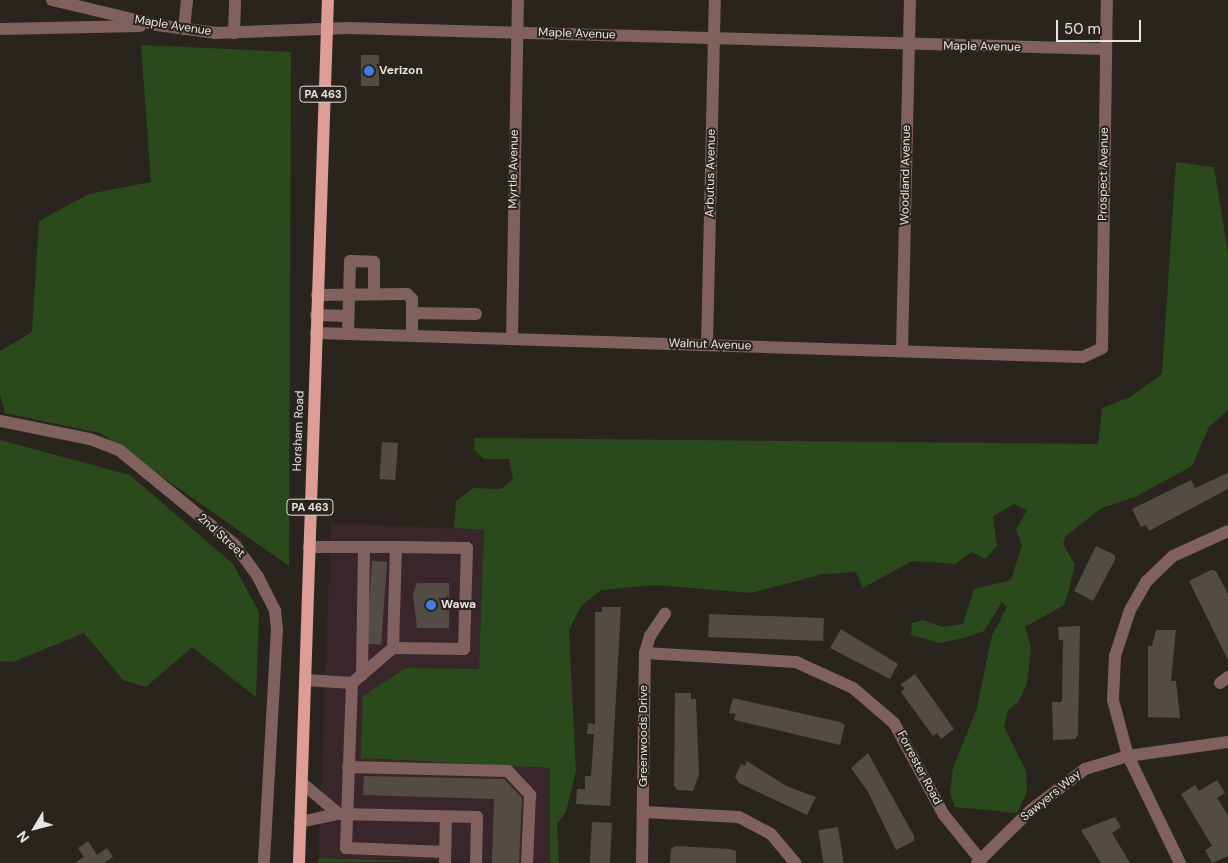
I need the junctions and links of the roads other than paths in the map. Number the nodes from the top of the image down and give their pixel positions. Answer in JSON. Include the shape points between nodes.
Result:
{"nodes":[{"id":1,"x":52,"y":0,"type":"edge"},
{"id":2,"x":187,"y":0,"type":"edge"},
{"id":3,"x":235,"y":0,"type":"edge"},
{"id":4,"x":328,"y":0,"type":"edge"},
{"id":5,"x":518,"y":0,"type":"edge"},
{"id":6,"x":716,"y":0,"type":"edge"},
{"id":7,"x":910,"y":0,"type":"edge"},
{"id":8,"x":1107,"y":0,"type":"edge"},
{"id":9,"x":69,"y":2,"type":"edge"},
{"id":10,"x":98,"y":5,"type":"edge"},
{"id":11,"x":157,"y":25,"type":"junction"},
{"id":12,"x":0,"y":29,"type":"edge"},
{"id":13,"x":184,"y":29,"type":"junction"},
{"id":14,"x":326,"y":29,"type":"junction"},
{"id":15,"x":517,"y":32,"type":"junction"},
{"id":16,"x":234,"y":33,"type":"junction"},
{"id":17,"x":715,"y":38,"type":"junction"},
{"id":18,"x":909,"y":45,"type":"junction"},
{"id":19,"x":1105,"y":49,"type":"junction"},
{"id":20,"x":349,"y":294,"type":"junction"},
{"id":21,"x":374,"y":294,"type":"junction"},
{"id":22,"x":317,"y":295,"type":"junction"},
{"id":23,"x":412,"y":312,"type":"junction"},
{"id":24,"x":476,"y":314,"type":"dead end"},
{"id":25,"x":316,"y":315,"type":"junction"},
{"id":26,"x":348,"y":316,"type":"junction"},
{"id":27,"x":316,"y":333,"type":"junction"},
{"id":28,"x":348,"y":334,"type":"junction"},
{"id":29,"x":412,"y":336,"type":"junction"},
{"id":30,"x":512,"y":338,"type":"junction"},
{"id":31,"x":707,"y":345,"type":"junction"},
{"id":32,"x":1102,"y":348,"type":"joint"},
{"id":33,"x":902,"y":350,"type":"junction"},
{"id":34,"x":0,"y":421,"type":"edge"},
{"id":35,"x":1228,"y":532,"type":"edge"},
{"id":36,"x":309,"y":547,"type":"junction"},
{"id":37,"x":364,"y":547,"type":"junction"},
{"id":38,"x":396,"y":547,"type":"junction"},
{"id":39,"x":665,"y":614,"type":"dead end"},
{"id":40,"x":393,"y":648,"type":"junction"},
{"id":41,"x":645,"y":653,"type":"junction"},
{"id":42,"x":357,"y":679,"type":"junction"},
{"id":43,"x":305,"y":680,"type":"junction"},
{"id":44,"x":1228,"y":742,"type":"edge"},
{"id":45,"x":1128,"y":756,"type":"junction"},
{"id":46,"x":348,"y":767,"type":"junction"},
{"id":47,"x":302,"y":783,"type":"junction"},
{"id":48,"x":644,"y":812,"type":"junction"},
{"id":49,"x":342,"y":814,"type":"junction"},
{"id":50,"x":446,"y":817,"type":"junction"},
{"id":51,"x":300,"y":822,"type":"junction"},
{"id":52,"x":445,"y":857,"type":"edge"},
{"id":53,"x":978,"y":860,"type":"edge"},
{"id":54,"x":264,"y":863,"type":"edge"},
{"id":55,"x":298,"y":863,"type":"edge"},
{"id":56,"x":476,"y":863,"type":"edge"},
{"id":57,"x":528,"y":863,"type":"edge"},
{"id":58,"x":642,"y":863,"type":"edge"},
{"id":59,"x":795,"y":863,"type":"edge"},
{"id":60,"x":1180,"y":863,"type":"edge"}],
"edges":[{"from":1,"to":9,"type":"street","name":"Maple Avenue"},
{"from":2,"to":13,"type":"street"},
{"from":3,"to":16,"type":"street"},
{"from":4,"to":14,"type":"main road","name":"Horsham Road","number":"PA 463"},
{"from":5,"to":15,"type":"street","name":"Myrtle Avenue"},
{"from":6,"to":17,"type":"street","name":"Arbutus Avenue"},
{"from":7,"to":18,"type":"street","name":"Woodland Avenue"},
{"from":8,"to":19,"type":"street","name":"Prospect Avenue"},
{"from":9,"to":10,"type":"street","name":"Maple Avenue"},
{"from":10,"to":11,"type":"street","name":"Maple Avenue"},
{"from":11,"to":12,"type":"street"},
{"from":11,"to":13,"type":"street","name":"Maple Avenue"},
{"from":13,"to":16,"type":"street","name":"Maple Avenue"},
{"from":14,"to":15,"type":"street","name":"Maple Avenue"},
{"from":14,"to":16,"type":"street","name":"Maple Avenue"},
{"from":14,"to":22,"type":"main road","name":"Horsham Road","number":"PA 463"},
{"from":15,"to":17,"type":"street","name":"Maple Avenue"},
{"from":15,"to":30,"type":"street","name":"Myrtle Avenue"},
{"from":17,"to":18,"type":"street","name":"Maple Avenue"},
{"from":17,"to":31,"type":"street","name":"Arbutus Avenue"},
{"from":18,"to":19,"type":"street","name":"Maple Avenue"},
{"from":18,"to":33,"type":"street","name":"Woodland Avenue"},
{"from":19,"to":32,"type":"street","name":"Prospect Avenue"},
{"from":20,"to":21,"type":"street"},
{"from":20,"to":21,"type":"street","via":[[349,263],[353,260],[374,262]]},
{"from":20,"to":22,"type":"street"},
{"from":20,"to":26,"type":"street"},
{"from":21,"to":23,"type":"street","via":[[411,296]]},
{"from":22,"to":25,"type":"main road","name":"Horsham Road","number":"PA 463"},
{"from":23,"to":24,"type":"street"},
{"from":23,"to":29,"type":"street"},
{"from":25,"to":26,"type":"street"},
{"from":25,"to":27,"type":"main road","name":"Horsham Road","number":"PA 463"},
{"from":26,"to":28,"type":"street"},
{"from":27,"to":28,"type":"street","name":"Walnut Avenue"},
{"from":27,"to":36,"type":"main road","name":"Horsham Road","number":"PA 463"},
{"from":28,"to":29,"type":"street","name":"Walnut Avenue"},
{"from":29,"to":30,"type":"street","name":"Walnut Avenue"},
{"from":30,"to":31,"type":"street","name":"Walnut Avenue"},
{"from":31,"to":33,"type":"street","name":"Walnut Avenue"},
{"from":32,"to":33,"type":"street","name":"Walnut Avenue","via":[[1083,357]]},
{"from":34,"to":54,"type":"street","name":"2nd Street","via":[[90,439],[119,450],[235,545],[258,577],[275,611],[277,628]]},
{"from":35,"to":45,"type":"street","via":[[1174,556],[1147,581],[1130,610],[1115,656],[1113,700]]},
{"from":36,"to":37,"type":"street"},
{"from":36,"to":43,"type":"main road","name":"Horsham Road","number":"PA 463"},
{"from":37,"to":38,"type":"street"},
{"from":37,"to":42,"type":"street"},
{"from":38,"to":40,"type":"street"},
{"from":38,"to":40,"type":"street","via":[[467,548],[464,649]]},
{"from":39,"to":41,"type":"street","name":"Greenwoods Drive","via":[[650,636]]},
{"from":40,"to":42,"type":"street"},
{"from":41,"to":48,"type":"street","name":"Greenwoods Drive"},
{"from":41,"to":53,"type":"street","name":"Forrester Road","via":[[796,662],[853,688],[894,723],[944,815]]},
{"from":42,"to":43,"type":"street"},
{"from":42,"to":46,"type":"street"},
{"from":43,"to":47,"type":"main road","name":"Horsham Road","number":"PA 463"},
{"from":44,"to":45,"type":"street","name":"Sawyers Way"},
{"from":45,"to":53,"type":"street","name":"Sawyers Way","via":[[1085,769]]},
{"from":45,"to":60,"type":"street"},
{"from":46,"to":49,"type":"street"},
{"from":46,"to":57,"type":"street","via":[[508,771],[530,795]]},
{"from":47,"to":49,"type":"street"},
{"from":47,"to":51,"type":"main road","name":"Horsham Road","number":"PA 463"},
{"from":48,"to":58,"type":"street","name":"Greenwoods Drive"},
{"from":48,"to":59,"type":"street","via":[[739,817],[771,834]]},
{"from":49,"to":50,"type":"street"},
{"from":49,"to":51,"type":"street"},
{"from":49,"to":52,"type":"street","via":[[346,848]]},
{"from":50,"to":52,"type":"street"},
{"from":50,"to":56,"type":"street","via":[[478,817]]},
{"from":51,"to":55,"type":"main road","name":"Horsham Road","number":"PA 463"}]}
